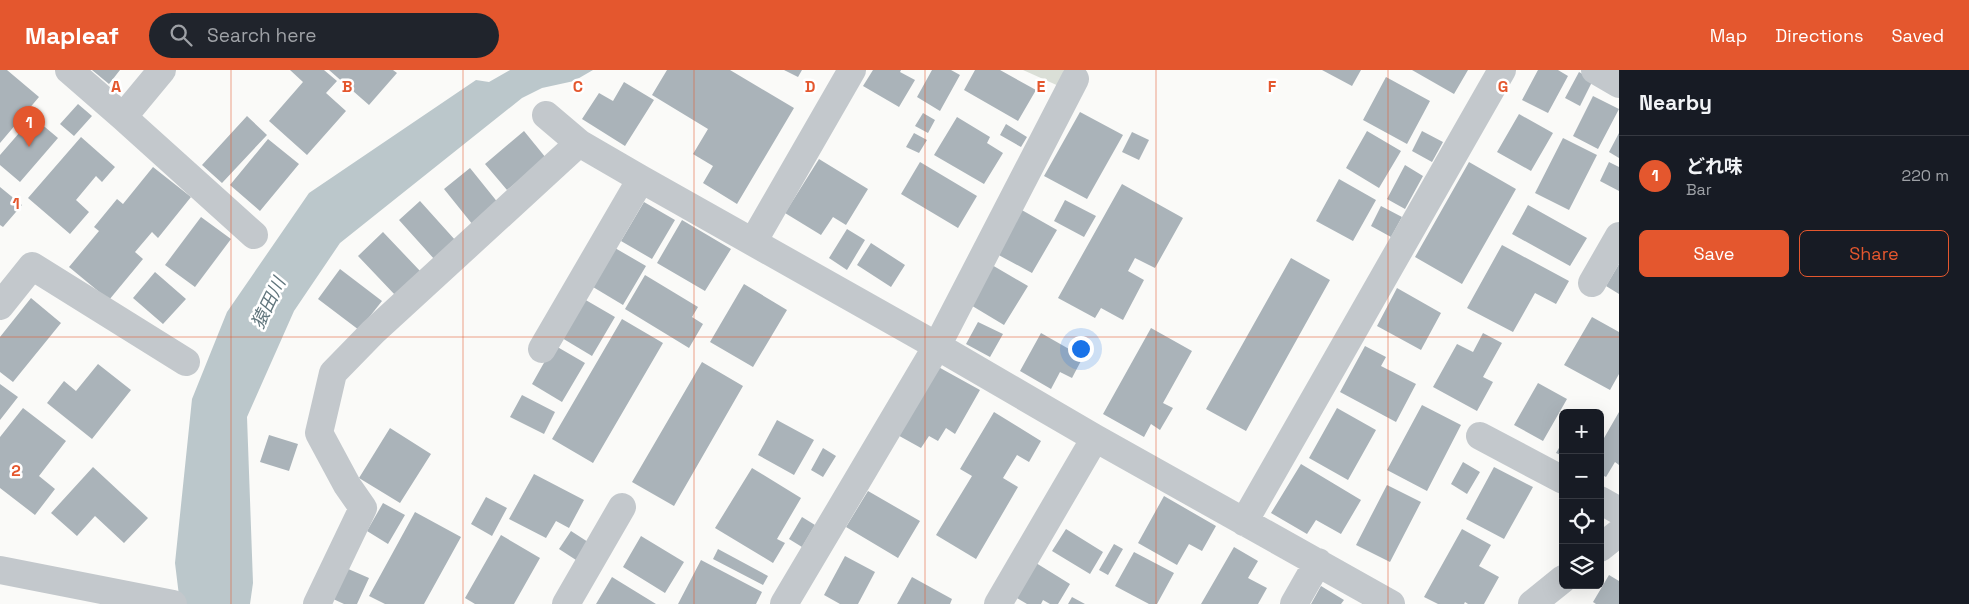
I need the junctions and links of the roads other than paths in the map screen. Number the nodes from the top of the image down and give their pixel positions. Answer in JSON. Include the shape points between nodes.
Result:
{"nodes":[{"id":1,"x":69,"y":70,"type":"edge"},
{"id":2,"x":162,"y":70,"type":"edge"},
{"id":3,"x":852,"y":70,"type":"edge"},
{"id":4,"x":1502,"y":70,"type":"edge"},
{"id":5,"x":1075,"y":79,"type":"dead end"},
{"id":6,"x":546,"y":115,"type":"dead end"},
{"id":7,"x":123,"y":117,"type":"junction"},
{"id":8,"x":579,"y":143,"type":"junction"},
{"id":9,"x":641,"y":179,"type":"junction"},
{"id":10,"x":254,"y":235,"type":"dead end"},
{"id":11,"x":1619,"y":236,"type":"edge"},
{"id":12,"x":753,"y":242,"type":"junction"},
{"id":13,"x":1592,"y":283,"type":"dead end"},
{"id":14,"x":0,"y":306,"type":"edge"},
{"id":15,"x":937,"y":346,"type":"junction"},
{"id":16,"x":542,"y":349,"type":"dead end"},
{"id":17,"x":186,"y":362,"type":"dead end"},
{"id":18,"x":1480,"y":436,"type":"dead end"},
{"id":19,"x":1095,"y":438,"type":"junction"},
{"id":20,"x":1559,"y":478,"type":"edge"},
{"id":21,"x":1604,"y":502,"type":"edge"},
{"id":22,"x":622,"y":507,"type":"dead end"},
{"id":23,"x":1619,"y":510,"type":"edge"},
{"id":24,"x":1244,"y":522,"type":"junction"},
{"id":25,"x":1619,"y":532,"type":"edge"},
{"id":26,"x":1604,"y":545,"type":"edge"},
{"id":27,"x":1318,"y":562,"type":"junction"},
{"id":28,"x":0,"y":570,"type":"edge"},
{"id":29,"x":1559,"y":582,"type":"edge"},
{"id":30,"x":165,"y":603,"type":"edge"},
{"id":31,"x":317,"y":604,"type":"edge"},
{"id":32,"x":566,"y":604,"type":"edge"},
{"id":33,"x":784,"y":604,"type":"edge"},
{"id":34,"x":998,"y":604,"type":"edge"},
{"id":35,"x":1294,"y":604,"type":"edge"},
{"id":36,"x":1391,"y":604,"type":"edge"},
{"id":37,"x":1532,"y":604,"type":"edge"}],
"edges":[{"from":1,"to":7,"type":"street"},
{"from":2,"to":7,"type":"street"},
{"from":3,"to":12,"type":"street"},
{"from":4,"to":24,"type":"street"},
{"from":5,"to":15,"type":"street"},
{"from":6,"to":8,"type":"street"},
{"from":7,"to":10,"type":"street"},
{"from":8,"to":9,"type":"street"},
{"from":8,"to":31,"type":"street","via":[[373,332],[333,373],[319,432],[363,508]]},
{"from":9,"to":12,"type":"street"},
{"from":9,"to":16,"type":"street"},
{"from":11,"to":13,"type":"street"},
{"from":12,"to":15,"type":"street"},
{"from":14,"to":17,"type":"street","via":[[32,266]]},
{"from":15,"to":19,"type":"street"},
{"from":15,"to":33,"type":"street"},
{"from":18,"to":20,"type":"street"},
{"from":19,"to":24,"type":"street"},
{"from":19,"to":34,"type":"street"},
{"from":21,"to":23,"type":"street"},
{"from":22,"to":32,"type":"street"},
{"from":24,"to":27,"type":"street"},
{"from":25,"to":26,"type":"street"},
{"from":27,"to":35,"type":"street"},
{"from":27,"to":36,"type":"street"},
{"from":28,"to":30,"type":"street"},
{"from":29,"to":37,"type":"street"}]}
